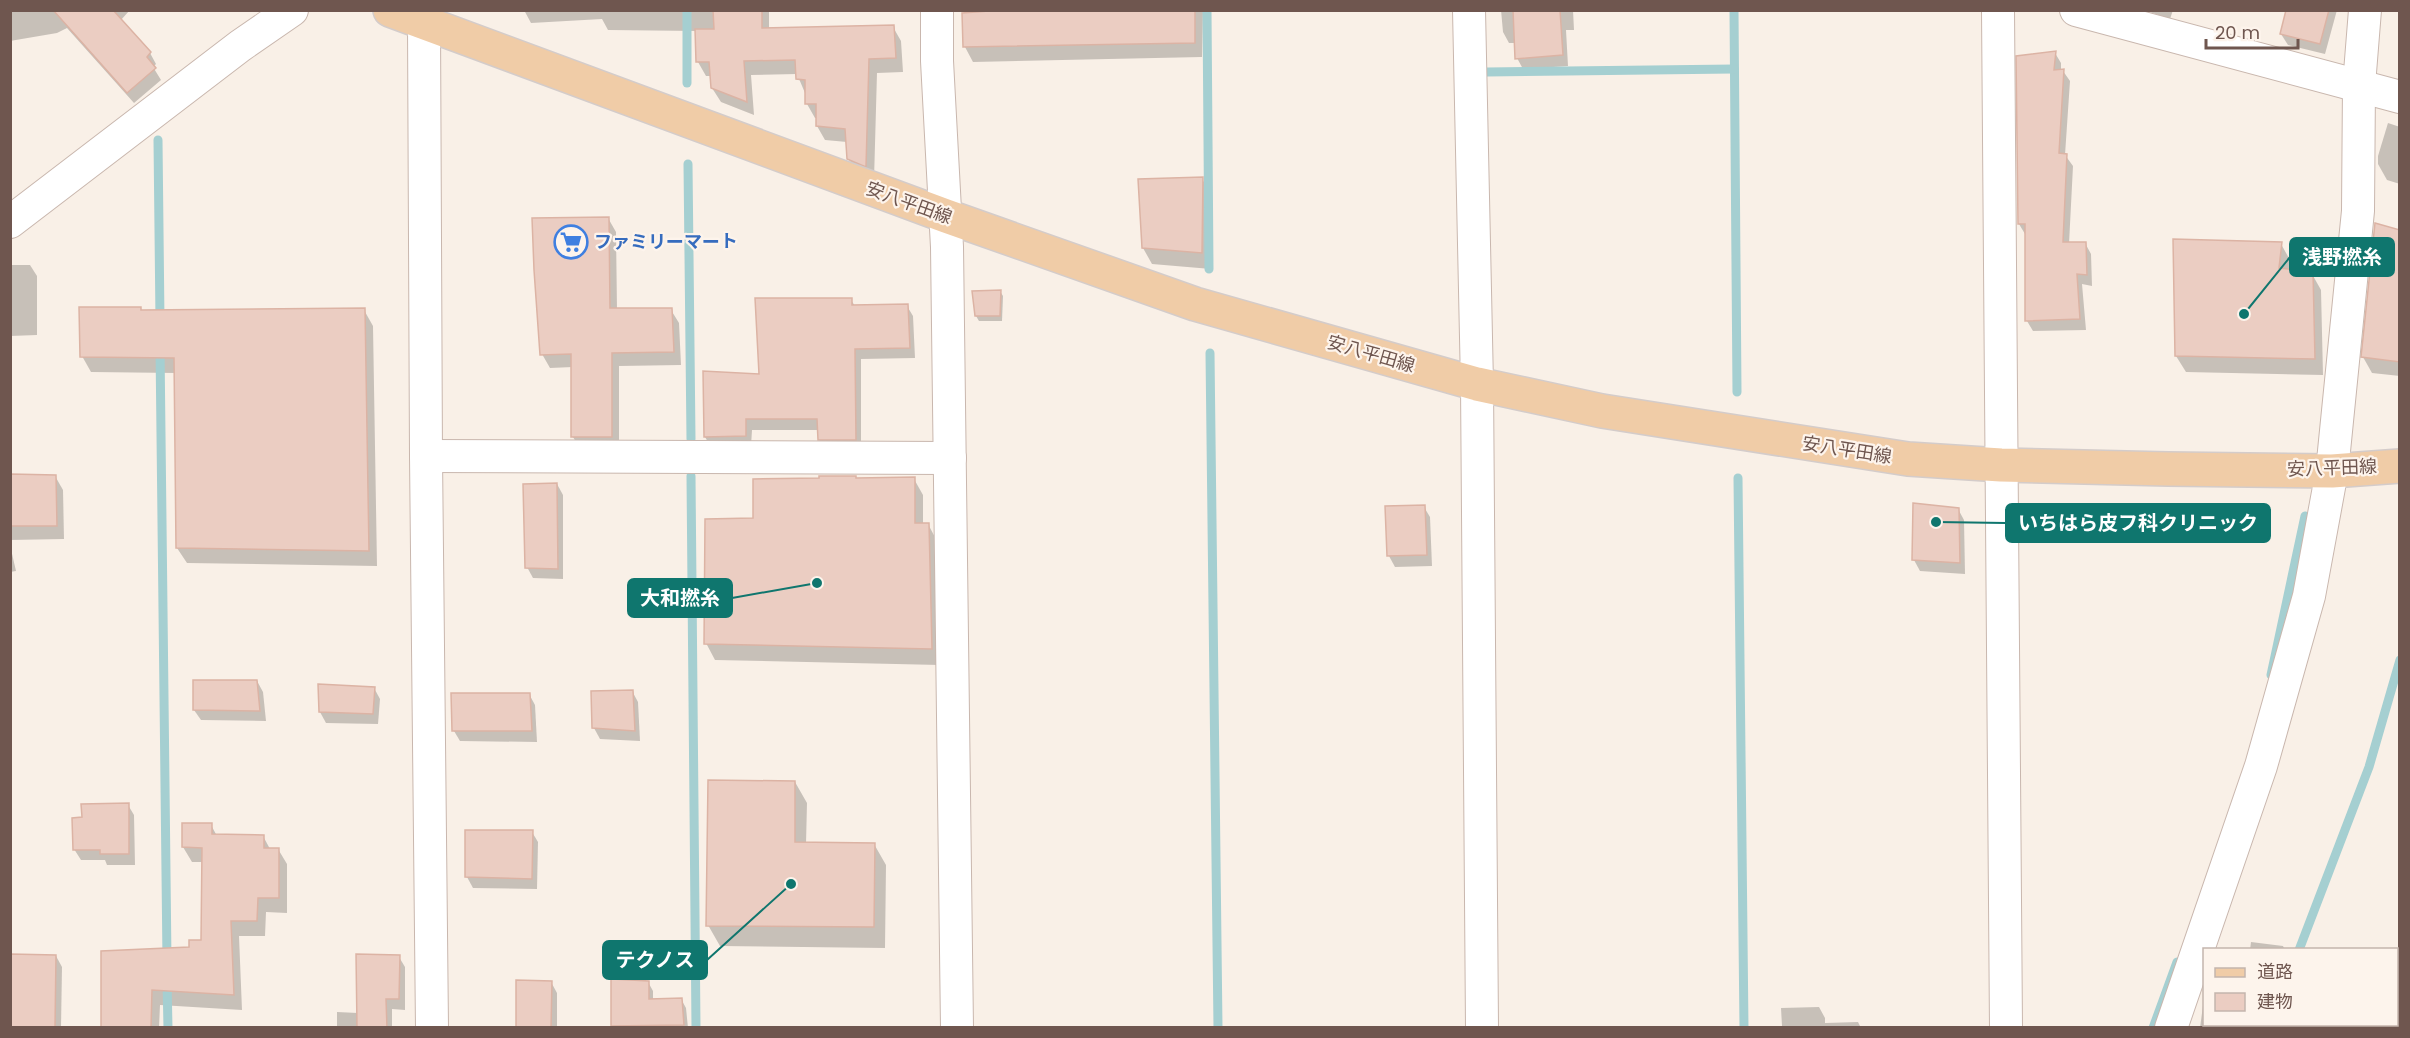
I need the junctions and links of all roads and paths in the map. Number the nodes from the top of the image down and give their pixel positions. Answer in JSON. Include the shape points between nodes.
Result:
{"nodes":[{"id":1,"x":292,"y":10,"type":"edge"},
{"id":2,"x":390,"y":10,"type":"edge"},
{"id":3,"x":937,"y":10,"type":"edge"},
{"id":4,"x":1469,"y":10,"type":"edge"},
{"id":5,"x":1998,"y":10,"type":"edge"},
{"id":6,"x":2076,"y":10,"type":"edge"},
{"id":7,"x":2365,"y":10,"type":"edge"},
{"id":8,"x":424,"y":24,"type":"junction"},
{"id":9,"x":2359,"y":85,"type":"junction"},
{"id":10,"x":2400,"y":97,"type":"edge"},
{"id":11,"x":946,"y":216,"type":"junction"},
{"id":12,"x":10,"y":222,"type":"edge"},
{"id":13,"x":1477,"y":384,"type":"junction"},
{"id":14,"x":426,"y":456,"type":"junction"},
{"id":15,"x":950,"y":458,"type":"junction"},
{"id":16,"x":2001,"y":465,"type":"junction"},
{"id":17,"x":2400,"y":466,"type":"edge"},
{"id":18,"x":2332,"y":471,"type":"junction"},
{"id":19,"x":432,"y":1028,"type":"edge"},
{"id":20,"x":957,"y":1028,"type":"edge"},
{"id":21,"x":1482,"y":1028,"type":"edge"},
{"id":22,"x":2006,"y":1028,"type":"edge"},
{"id":23,"x":2171,"y":1028,"type":"edge"}],
"edges":[{"from":1,"to":12,"type":"street"},
{"from":2,"to":8,"type":"main road","name":"安八平田線"},
{"from":3,"to":11,"type":"street"},
{"from":4,"to":13,"type":"street"},
{"from":5,"to":16,"type":"street"},
{"from":6,"to":9,"type":"street"},
{"from":7,"to":9,"type":"street"},
{"from":8,"to":11,"type":"main road","name":"安八平田線"},
{"from":8,"to":14,"type":"street"},
{"from":9,"to":10,"type":"street"},
{"from":9,"to":18,"type":"street","via":[[2358,211]]},
{"from":11,"to":13,"type":"main road","name":"安八平田線","via":[[1195,304]]},
{"from":11,"to":15,"type":"street"},
{"from":13,"to":16,"type":"main road","name":"安八平田線","via":[[1602,411],[1897,458]]},
{"from":13,"to":21,"type":"street"},
{"from":14,"to":15,"type":"street"},
{"from":14,"to":19,"type":"street"},
{"from":15,"to":20,"type":"street"},
{"from":16,"to":18,"type":"main road","name":"安八平田線"},
{"from":16,"to":22,"type":"street"},
{"from":17,"to":18,"type":"main road","name":"安八平田線"},
{"from":18,"to":23,"type":"street","via":[[2309,596],[2264,754]]}]}
